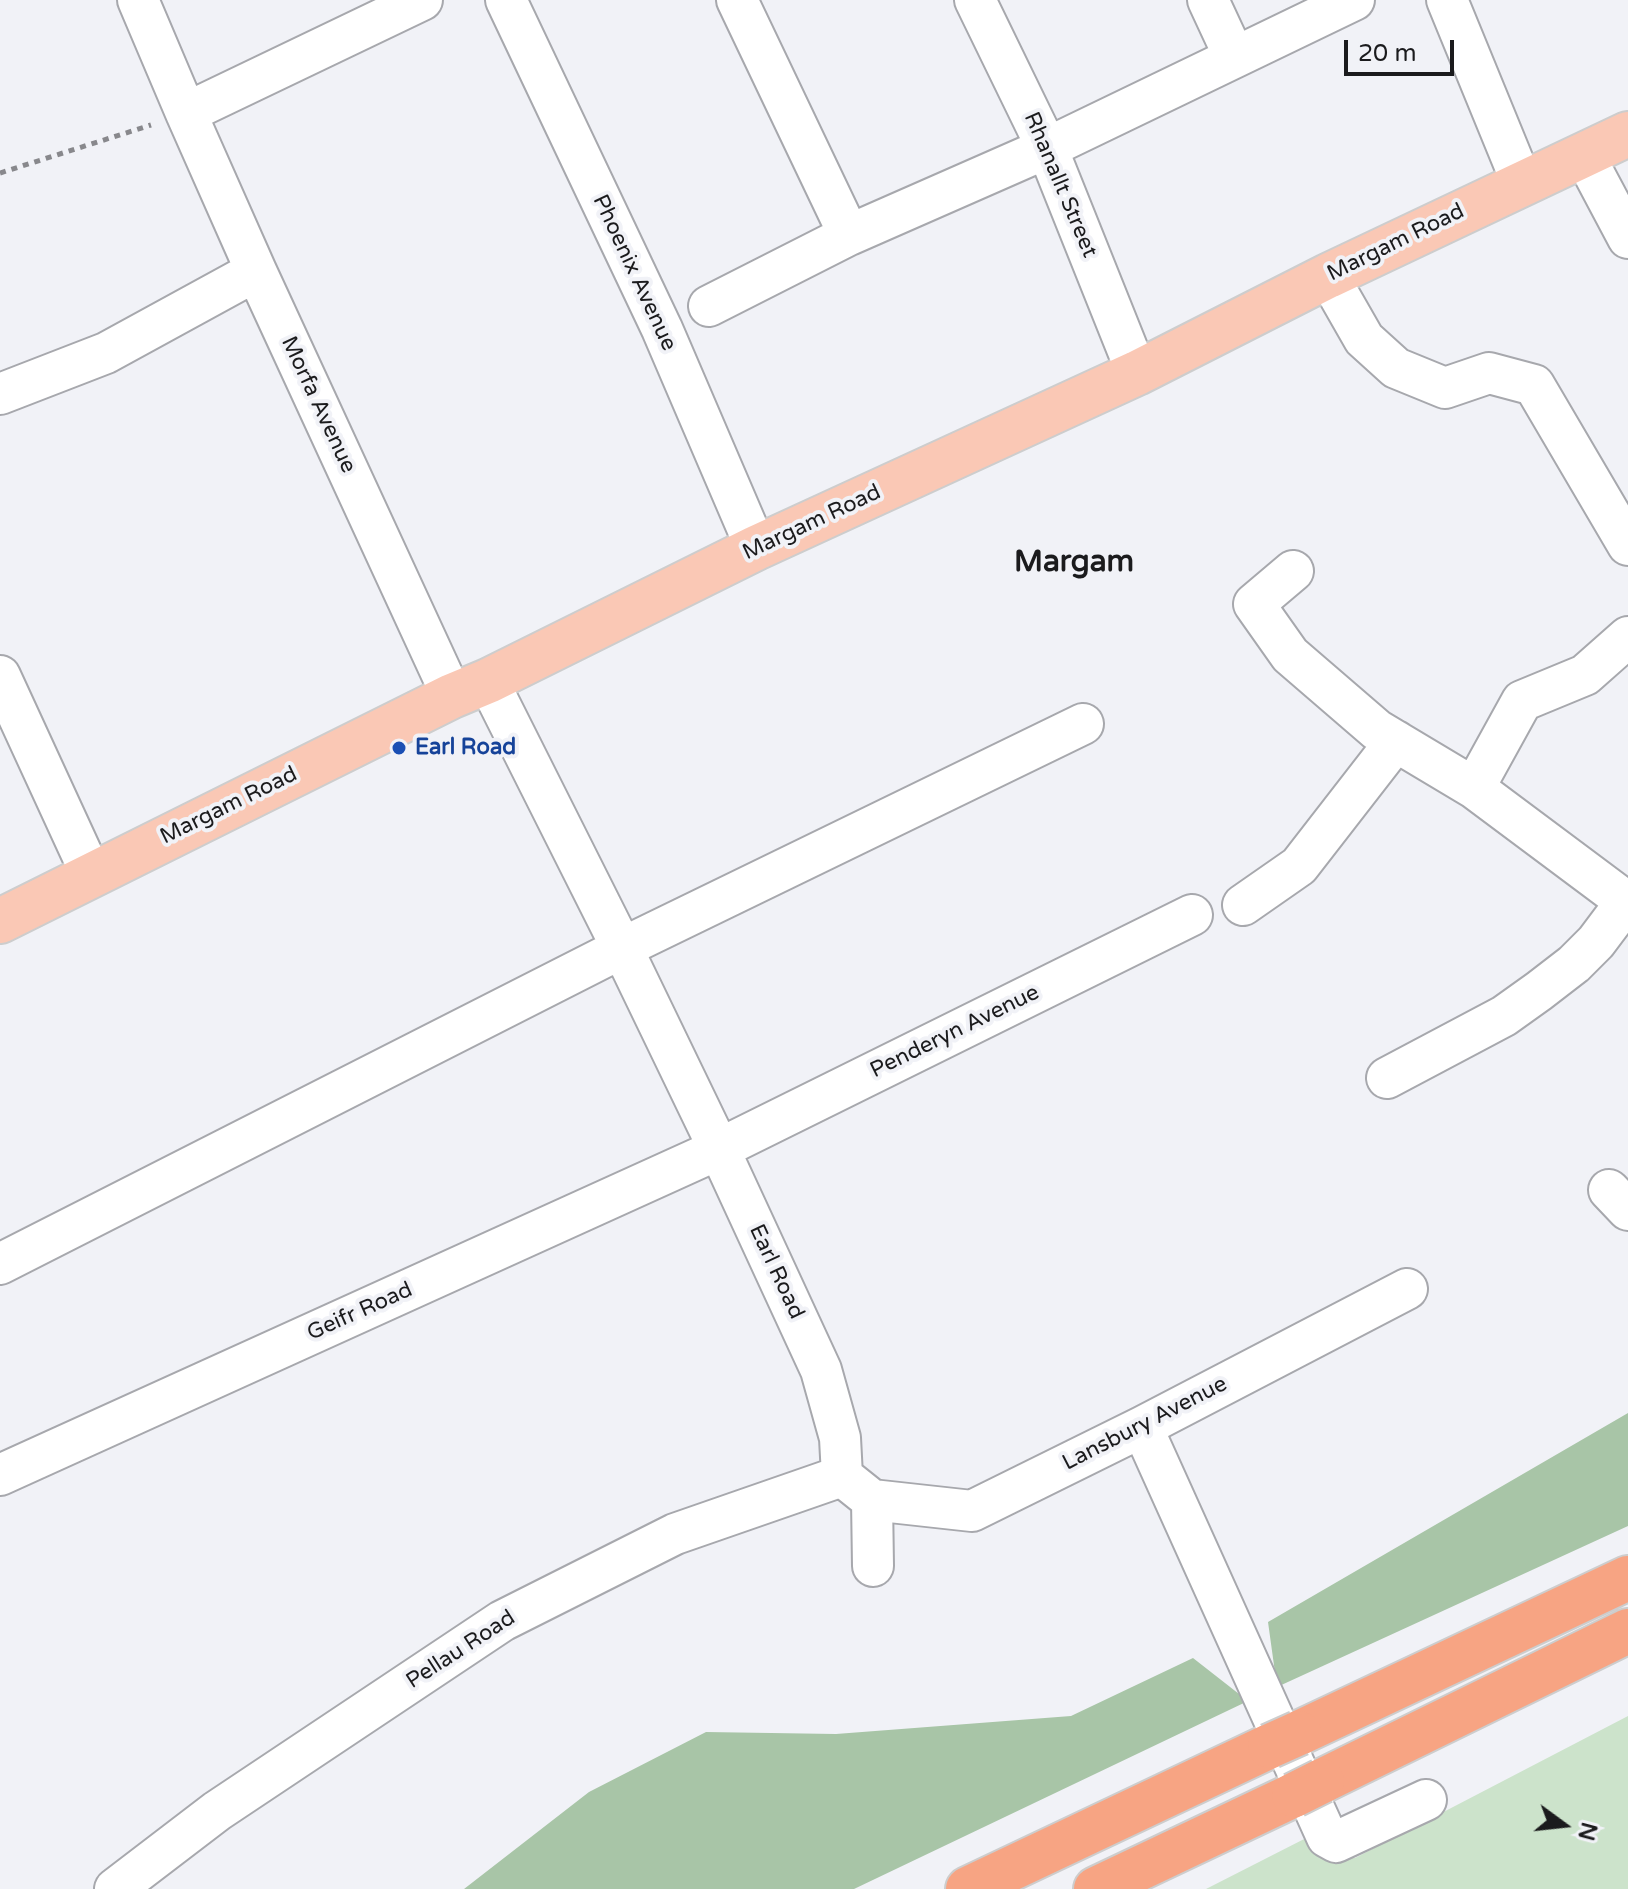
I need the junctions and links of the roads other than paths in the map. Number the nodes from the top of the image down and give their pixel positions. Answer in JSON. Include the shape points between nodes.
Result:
{"nodes":[{"id":1,"x":138,"y":0,"type":"edge"},
{"id":2,"x":422,"y":0,"type":"edge"},
{"id":3,"x":506,"y":0,"type":"edge"},
{"id":4,"x":737,"y":0,"type":"edge"},
{"id":5,"x":975,"y":0,"type":"edge"},
{"id":6,"x":1208,"y":0,"type":"edge"},
{"id":7,"x":1354,"y":0,"type":"edge"},
{"id":8,"x":1447,"y":0,"type":"edge"},
{"id":9,"x":1234,"y":56,"type":"junction"},
{"id":10,"x":186,"y":113,"type":"junction"},
{"id":11,"x":1628,"y":134,"type":"edge"},
{"id":12,"x":1047,"y":148,"type":"junction"},
{"id":13,"x":1584,"y":155,"type":"junction"},
{"id":14,"x":1522,"y":183,"type":"junction"},
{"id":15,"x":849,"y":235,"type":"junction"},
{"id":16,"x":1628,"y":238,"type":"edge"},
{"id":17,"x":256,"y":271,"type":"junction"},
{"id":18,"x":1328,"y":276,"type":"junction"},
{"id":19,"x":709,"y":306,"type":"dead end"},
{"id":20,"x":1137,"y":373,"type":"junction"},
{"id":21,"x":0,"y":394,"type":"edge"},
{"id":22,"x":1628,"y":545,"type":"edge"},
{"id":23,"x":756,"y":548,"type":"junction"},
{"id":24,"x":1293,"y":571,"type":"dead end"},
{"id":25,"x":1628,"y":637,"type":"edge"},
{"id":26,"x":0,"y":676,"type":"edge"},
{"id":27,"x":470,"y":689,"type":"junction"},
{"id":28,"x":1083,"y":724,"type":"dead end"},
{"id":29,"x":1396,"y":741,"type":"junction"},
{"id":30,"x":1474,"y":788,"type":"junction"},
{"id":31,"x":91,"y":874,"type":"junction"},
{"id":32,"x":1627,"y":903,"type":"edge"},
{"id":33,"x":1243,"y":905,"type":"dead end"},
{"id":34,"x":1192,"y":915,"type":"dead end"},
{"id":35,"x":0,"y":921,"type":"edge"},
{"id":36,"x":622,"y":948,"type":"junction"},
{"id":37,"x":1387,"y":1078,"type":"dead end"},
{"id":38,"x":719,"y":1149,"type":"junction"},
{"id":39,"x":0,"y":1264,"type":"edge"},
{"id":40,"x":1407,"y":1289,"type":"dead end"},
{"id":41,"x":1142,"y":1427,"type":"junction"},
{"id":42,"x":0,"y":1475,"type":"edge"},
{"id":43,"x":857,"y":1488,"type":"junction"},
{"id":44,"x":873,"y":1566,"type":"dead end"},
{"id":45,"x":1628,"y":1578,"type":"edge"},
{"id":46,"x":1628,"y":1631,"type":"edge"},
{"id":47,"x":1426,"y":1800,"type":"dead end"},
{"id":48,"x":115,"y":1889,"type":"edge"},
{"id":49,"x":968,"y":1889,"type":"edge"},
{"id":50,"x":1096,"y":1889,"type":"edge"}],
"edges":[{"from":1,"to":10,"type":"street","name":"Morfa Avenue"},
{"from":2,"to":10,"type":"street"},
{"from":3,"to":23,"type":"street","name":"Phoenix Avenue","via":[[662,329]]},
{"from":4,"to":15,"type":"street"},
{"from":5,"to":12,"type":"street","name":"Rhanallt Street"},
{"from":6,"to":9,"type":"street"},
{"from":7,"to":9,"type":"street"},
{"from":8,"to":14,"type":"street"},
{"from":9,"to":12,"type":"street"},
{"from":10,"to":17,"type":"street","name":"Morfa Avenue"},
{"from":11,"to":13,"type":"main road","name":"Margam Road"},
{"from":12,"to":15,"type":"street"},
{"from":12,"to":20,"type":"street","name":"Rhanallt Street"},
{"from":13,"to":14,"type":"main road","name":"Margam Road"},
{"from":13,"to":16,"type":"street"},
{"from":14,"to":18,"type":"main road","name":"Margam Road"},
{"from":15,"to":19,"type":"street"},
{"from":17,"to":21,"type":"street","via":[[106,353]]},
{"from":17,"to":27,"type":"street","name":"Morfa Avenue"},
{"from":18,"to":20,"type":"main road","name":"Margam Road"},
{"from":18,"to":22,"type":"street","via":[[1364,339],[1396,368],[1445,388],[1489,373],[1534,385]]},
{"from":20,"to":23,"type":"main road","name":"Margam Road"},
{"from":23,"to":27,"type":"main road","name":"Margam Road"},
{"from":24,"to":29,"type":"street","via":[[1254,604],[1290,655]]},
{"from":25,"to":30,"type":"street","via":[[1585,675],[1522,701]]},
{"from":26,"to":31,"type":"street"},
{"from":27,"to":31,"type":"main road","name":"Margam Road"},
{"from":27,"to":36,"type":"street","name":"Earl Road"},
{"from":28,"to":36,"type":"street"},
{"from":29,"to":30,"type":"street"},
{"from":29,"to":33,"type":"street","via":[[1299,866]]},
{"from":30,"to":32,"type":"street"},
{"from":31,"to":35,"type":"main road","name":"Margam Road"},
{"from":32,"to":37,"type":"street","via":[[1596,942],[1539,991],[1504,1016]]},
{"from":34,"to":38,"type":"street","name":"Penderyn Avenue"},
{"from":36,"to":38,"type":"street","name":"Earl Road"},
{"from":36,"to":39,"type":"street"},
{"from":38,"to":42,"type":"street","name":"Geifr Road"},
{"from":38,"to":43,"type":"street","name":"Earl Road","via":[[821,1370]]},
{"from":40,"to":41,"type":"street","name":"Lansbury Avenue"},
{"from":41,"to":43,"type":"street","name":"Lansbury Avenue","via":[[972,1511]]},
{"from":41,"to":47,"type":"street","via":[[1327,1837],[1336,1842]]},
{"from":43,"to":44,"type":"street","name":"Earl Road"},
{"from":43,"to":48,"type":"street","name":"Pellau Road","via":[[675,1534],[502,1621],[217,1811]]},
{"from":45,"to":49,"type":"highway"},
{"from":46,"to":50,"type":"highway"}]}
